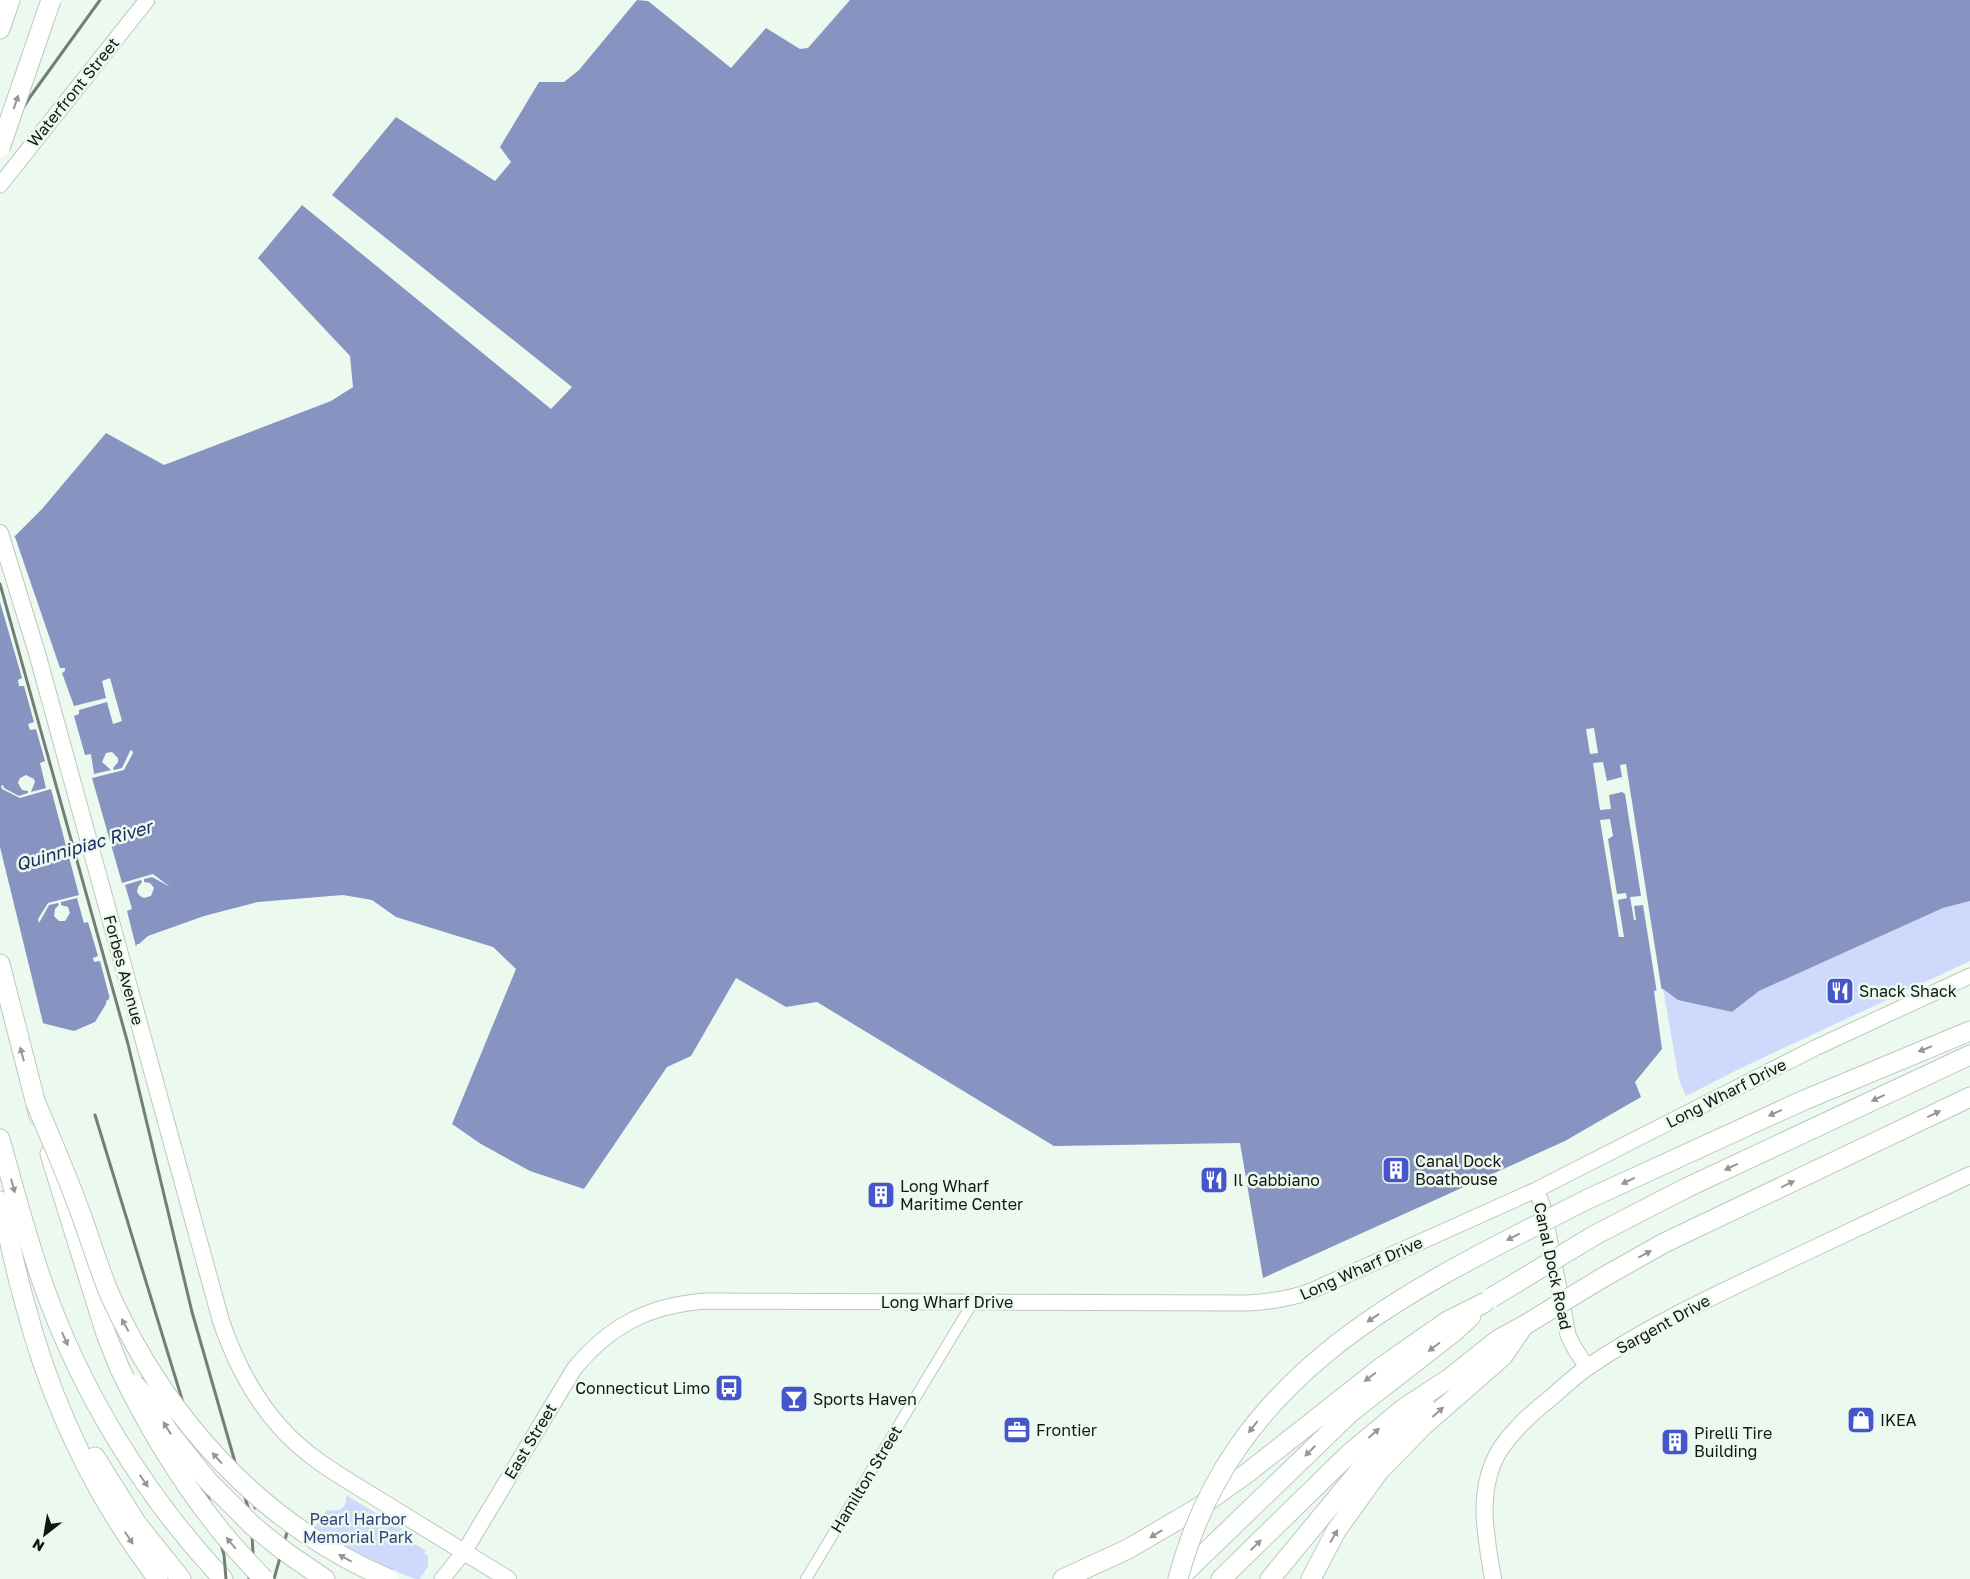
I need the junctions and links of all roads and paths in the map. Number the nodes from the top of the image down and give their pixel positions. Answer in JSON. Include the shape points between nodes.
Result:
{"nodes":[{"id":1,"x":10,"y":0,"type":"edge"},
{"id":2,"x":51,"y":0,"type":"edge"},
{"id":3,"x":147,"y":0,"type":"edge"},
{"id":4,"x":0,"y":28,"type":"edge"},
{"id":5,"x":0,"y":148,"type":"edge"},
{"id":6,"x":0,"y":185,"type":"edge"},
{"id":7,"x":1,"y":536,"type":"edge"},
{"id":8,"x":0,"y":964,"type":"edge"},
{"id":9,"x":1970,"y":976,"type":"edge"},
{"id":10,"x":1970,"y":1031,"type":"edge"},
{"id":11,"x":1970,"y":1055,"type":"edge"},
{"id":12,"x":1970,"y":1097,"type":"edge"},
{"id":13,"x":35,"y":1101,"type":"junction"},
{"id":14,"x":0,"y":1139,"type":"edge"},
{"id":15,"x":1970,"y":1175,"type":"edge"},
{"id":16,"x":1536,"y":1190,"type":"junction"},
{"id":17,"x":0,"y":1201,"type":"edge"},
{"id":18,"x":9,"y":1234,"type":"junction"},
{"id":19,"x":1487,"y":1301,"type":"junction"},
{"id":20,"x":973,"y":1302,"type":"junction"},
{"id":21,"x":634,"y":1318,"type":"joint"},
{"id":22,"x":1501,"y":1348,"type":"junction"},
{"id":23,"x":1587,"y":1368,"type":"junction"},
{"id":24,"x":120,"y":1369,"type":"junction"},
{"id":25,"x":1450,"y":1378,"type":"junction"},
{"id":26,"x":464,"y":1552,"type":"junction"},
{"id":27,"x":158,"y":1579,"type":"edge"},
{"id":28,"x":181,"y":1579,"type":"edge"},
{"id":29,"x":223,"y":1579,"type":"edge"},
{"id":30,"x":264,"y":1579,"type":"edge"},
{"id":31,"x":325,"y":1579,"type":"edge"},
{"id":32,"x":389,"y":1579,"type":"edge"},
{"id":33,"x":442,"y":1579,"type":"edge"},
{"id":34,"x":508,"y":1579,"type":"edge"},
{"id":35,"x":806,"y":1579,"type":"edge"},
{"id":36,"x":1063,"y":1579,"type":"edge"},
{"id":37,"x":1178,"y":1579,"type":"edge"},
{"id":38,"x":1220,"y":1579,"type":"edge"},
{"id":39,"x":1270,"y":1579,"type":"edge"},
{"id":40,"x":1311,"y":1579,"type":"edge"},
{"id":41,"x":1493,"y":1579,"type":"edge"}],
"edges":[{"from":1,"to":4,"type":"highway"},
{"from":5,"to":2,"type":"highway","one_way":true,"bridge":true},
{"from":3,"to":6,"type":"main road","name":"Waterfront Street"},
{"from":7,"to":26,"type":"main road","name":"Forbes Avenue","via":[[37,653],[221,1321],[233,1354],[261,1402],[291,1439],[318,1460]]},
{"from":13,"to":8,"type":"highway","one_way":true},
{"from":9,"to":16,"type":"main road","name":"Long Wharf Drive","via":[[1815,1048]]},
{"from":10,"to":37,"type":"highway","one_way":true,"bridge":true,"via":[[1802,1101],[1588,1200],[1478,1255],[1396,1302],[1292,1382],[1247,1434],[1221,1474],[1201,1514]]},
{"from":11,"to":19,"type":"highway","one_way":true,"bridge":true,"via":[[1594,1234]]},
{"from":22,"to":12,"type":"highway","one_way":true,"bridge":true,"via":[[1524,1325],[1672,1240]]},
{"from":13,"to":24,"type":"highway","bridge":true,"via":[[106,1334]]},
{"from":32,"to":13,"type":"highway","one_way":true,"bridge":true,"via":[[322,1545],[266,1504],[219,1460],[170,1400],[110,1295]]},
{"from":14,"to":29,"type":"highway","one_way":true,"via":[[31,1250],[72,1354],[143,1479]]},
{"from":15,"to":23,"type":"main road","name":"Sargent Drive","via":[[1711,1297]]},
{"from":16,"to":20,"type":"main road","name":"Long Wharf Drive","via":[[1311,1291],[1269,1302]]},
{"from":16,"to":23,"type":"main road","name":"Canal Dock Road","via":[[1543,1207],[1568,1335]]},
{"from":17,"to":18,"type":"highway"},
{"from":18,"to":27,"type":"highway","one_way":true,"via":[[36,1344],[72,1437],[110,1510]]},
{"from":18,"to":28,"type":"highway","via":[[49,1351],[79,1424],[124,1505]]},
{"from":19,"to":36,"type":"highway","one_way":true,"via":[[1446,1322],[1391,1361],[1198,1508],[1128,1549]]},
{"from":19,"to":37,"type":"highway","one_way":true,"via":[[1455,1331],[1346,1417]]},
{"from":20,"to":21,"type":"main road","name":"Long Wharf Drive","via":[[706,1301],[668,1306]]},
{"from":20,"to":35,"type":"street","name":"Hamilton Street"},
{"from":21,"to":26,"type":"main road","name":"East Street","via":[[603,1339],[574,1369]]},
{"from":22,"to":25,"type":"highway"},
{"from":40,"to":22,"type":"highway","one_way":true,"via":[[1336,1531],[1379,1471]]},
{"from":23,"to":41,"type":"main road","name":"Sargent Drive","via":[[1529,1415],[1498,1455],[1484,1497],[1484,1520]]},
{"from":30,"to":24,"type":"highway","one_way":true,"bridge":true,"via":[[214,1523],[177,1471],[152,1433]]},
{"from":31,"to":24,"type":"highway","one_way":true,"bridge":true,"via":[[270,1540],[227,1501],[168,1431],[151,1402]]},
{"from":38,"to":25,"type":"highway","one_way":true,"via":[[1357,1448],[1402,1409]]},
{"from":25,"to":39,"type":"highway","via":[[1369,1459]]},
{"from":26,"to":33,"type":"main road","name":"East Street"},
{"from":26,"to":34,"type":"main road","name":"Forbes Avenue"}]}
